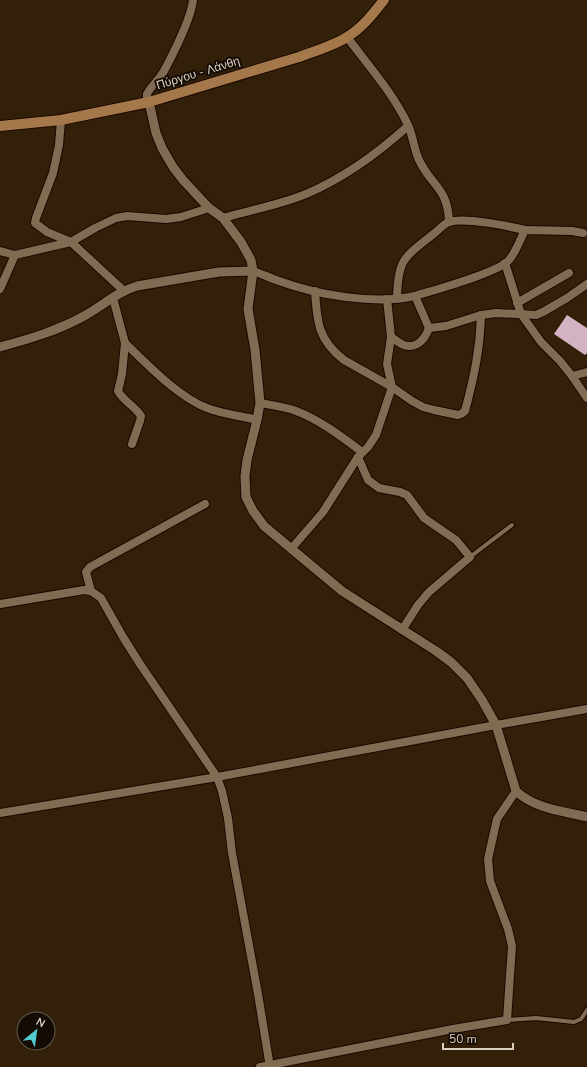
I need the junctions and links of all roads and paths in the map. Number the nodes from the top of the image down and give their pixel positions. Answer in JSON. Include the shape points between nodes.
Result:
{"nodes":[{"id":1,"x":193,"y":0,"type":"edge"},
{"id":2,"x":384,"y":0,"type":"edge"},
{"id":3,"x":347,"y":37,"type":"junction"},
{"id":4,"x":149,"y":102,"type":"junction"},
{"id":5,"x":61,"y":120,"type":"junction"},
{"id":6,"x":0,"y":126,"type":"edge"},
{"id":7,"x":408,"y":126,"type":"junction"},
{"id":8,"x":209,"y":208,"type":"junction"},
{"id":9,"x":223,"y":218,"type":"junction"},
{"id":10,"x":448,"y":222,"type":"junction"},
{"id":11,"x":525,"y":230,"type":"junction"},
{"id":12,"x":583,"y":233,"type":"dead end"},
{"id":13,"x":71,"y":242,"type":"junction"},
{"id":14,"x":0,"y":251,"type":"edge"},
{"id":15,"x":15,"y":255,"type":"junction"},
{"id":16,"x":506,"y":263,"type":"junction"},
{"id":17,"x":253,"y":272,"type":"junction"},
{"id":18,"x":568,"y":273,"type":"dead end"},
{"id":19,"x":587,"y":284,"type":"edge"},
{"id":20,"x":0,"y":288,"type":"edge"},
{"id":21,"x":124,"y":291,"type":"junction"},
{"id":22,"x":315,"y":292,"type":"junction"},
{"id":23,"x":414,"y":296,"type":"junction"},
{"id":24,"x":113,"y":298,"type":"junction"},
{"id":25,"x":397,"y":298,"type":"junction"},
{"id":26,"x":387,"y":299,"type":"junction"},
{"id":27,"x":517,"y":303,"type":"junction"},
{"id":28,"x":520,"y":314,"type":"junction"},
{"id":29,"x":481,"y":315,"type":"junction"},
{"id":30,"x":428,"y":328,"type":"junction"},
{"id":31,"x":391,"y":336,"type":"junction"},
{"id":32,"x":125,"y":343,"type":"junction"},
{"id":33,"x":0,"y":347,"type":"edge"},
{"id":34,"x":587,"y":372,"type":"edge"},
{"id":35,"x":572,"y":376,"type":"junction"},
{"id":36,"x":392,"y":387,"type":"junction"},
{"id":37,"x":587,"y":398,"type":"edge"},
{"id":38,"x":260,"y":403,"type":"junction"},
{"id":39,"x":258,"y":420,"type":"junction"},
{"id":40,"x":132,"y":444,"type":"dead end"},
{"id":41,"x":360,"y":454,"type":"junction"},
{"id":42,"x":205,"y":504,"type":"dead end"},
{"id":43,"x":512,"y":525,"type":"dead end"},
{"id":44,"x":291,"y":549,"type":"junction"},
{"id":45,"x":470,"y":558,"type":"junction"},
{"id":46,"x":91,"y":591,"type":"junction"},
{"id":47,"x":0,"y":604,"type":"edge"},
{"id":48,"x":402,"y":630,"type":"junction"},
{"id":49,"x":587,"y":709,"type":"edge"},
{"id":50,"x":496,"y":725,"type":"junction"},
{"id":51,"x":217,"y":777,"type":"junction"},
{"id":52,"x":516,"y":791,"type":"junction"},
{"id":53,"x":0,"y":813,"type":"edge"},
{"id":54,"x":587,"y":816,"type":"edge"},
{"id":55,"x":587,"y":1010,"type":"edge"},
{"id":56,"x":507,"y":1020,"type":"junction"},
{"id":57,"x":270,"y":1066,"type":"edge"},
{"id":58,"x":260,"y":1067,"type":"edge"}],
"edges":[{"from":1,"to":4,"type":"street","via":[[187,21],[166,68],[147,94]]},
{"from":2,"to":3,"type":"main road","name":"Πύργου - Λάνθη","via":[[360,28]]},
{"from":3,"to":4,"type":"main road","name":"Πύργου - Λάνθη","via":[[299,57]]},
{"from":3,"to":7,"type":"street","via":[[388,91]]},
{"from":4,"to":5,"type":"main road","name":"Πύργου - Λάνθη"},
{"from":4,"to":8,"type":"street","via":[[156,133],[166,157]]},
{"from":5,"to":6,"type":"main road","name":"Πύργου - Λάνθη"},
{"from":5,"to":13,"type":"street","via":[[53,173],[35,223],[47,232]]},
{"from":7,"to":9,"type":"street","via":[[378,152],[323,186],[289,200]]},
{"from":7,"to":10,"type":"street","via":[[420,161],[446,200]]},
{"from":8,"to":9,"type":"street"},
{"from":8,"to":13,"type":"street","via":[[174,218],[116,218]]},
{"from":9,"to":17,"type":"street","via":[[247,252]]},
{"from":10,"to":11,"type":"street","via":[[492,223]]},
{"from":10,"to":25,"type":"street","via":[[404,260],[399,274]]},
{"from":11,"to":12,"type":"street"},
{"from":11,"to":16,"type":"street"},
{"from":13,"to":15,"type":"street"},
{"from":13,"to":21,"type":"street"},
{"from":14,"to":15,"type":"street"},
{"from":15,"to":20,"type":"street"},
{"from":16,"to":23,"type":"street","via":[[490,271]]},
{"from":16,"to":27,"type":"street"},
{"from":17,"to":21,"type":"street","via":[[219,272],[137,286]]},
{"from":17,"to":22,"type":"street"},
{"from":17,"to":38,"type":"street","via":[[248,309],[256,350]]},
{"from":18,"to":27,"type":"street"},
{"from":19,"to":28,"type":"street","via":[[543,312],[536,315]]},
{"from":21,"to":24,"type":"street"},
{"from":22,"to":26,"type":"street"},
{"from":22,"to":36,"type":"street","via":[[317,320],[331,348],[344,360]]},
{"from":23,"to":25,"type":"street"},
{"from":23,"to":30,"type":"street"},
{"from":24,"to":32,"type":"street"},
{"from":24,"to":33,"type":"street","via":[[49,333]]},
{"from":25,"to":26,"type":"street"},
{"from":26,"to":31,"type":"street"},
{"from":27,"to":28,"type":"street"},
{"from":28,"to":29,"type":"street"},
{"from":28,"to":35,"type":"street"},
{"from":29,"to":30,"type":"street","via":[[446,326]]},
{"from":29,"to":36,"type":"street","via":[[475,372],[464,413],[458,415],[423,407]]},
{"from":30,"to":31,"type":"street","via":[[419,343],[410,346]]},
{"from":31,"to":36,"type":"street","via":[[387,364]]},
{"from":32,"to":39,"type":"street","via":[[195,402],[207,408]]},
{"from":32,"to":40,"type":"street","via":[[118,391],[141,416]]},
{"from":34,"to":35,"type":"street"},
{"from":35,"to":37,"type":"street"},
{"from":36,"to":41,"type":"street","via":[[376,435]]},
{"from":38,"to":39,"type":"street"},
{"from":38,"to":41,"type":"street","via":[[306,415]]},
{"from":39,"to":44,"type":"street","via":[[247,460],[246,497],[252,511],[264,526]]},
{"from":41,"to":44,"type":"street","via":[[323,512]]},
{"from":41,"to":45,"type":"street","via":[[371,483],[407,496],[424,518],[456,540]]},
{"from":42,"to":46,"type":"street","via":[[90,567],[86,572]]},
{"from":43,"to":45,"type":"lane"},
{"from":44,"to":48,"type":"street","via":[[342,591]]},
{"from":45,"to":48,"type":"street","via":[[429,592]]},
{"from":46,"to":47,"type":"street"},
{"from":46,"to":51,"type":"street","via":[[101,598],[140,664]]},
{"from":48,"to":50,"type":"street","via":[[451,662],[467,678]]},
{"from":49,"to":50,"type":"street"},
{"from":50,"to":51,"type":"street"},
{"from":50,"to":52,"type":"street"},
{"from":51,"to":53,"type":"street"},
{"from":51,"to":57,"type":"street","via":[[228,818]]},
{"from":52,"to":54,"type":"street","via":[[522,797],[539,805]]},
{"from":52,"to":56,"type":"street","via":[[497,819],[488,859],[490,881],[512,946]]},
{"from":55,"to":56,"type":"lane","via":[[581,1019],[574,1022],[536,1018]]},
{"from":56,"to":57,"type":"street"},
{"from":57,"to":58,"type":"street"}]}
